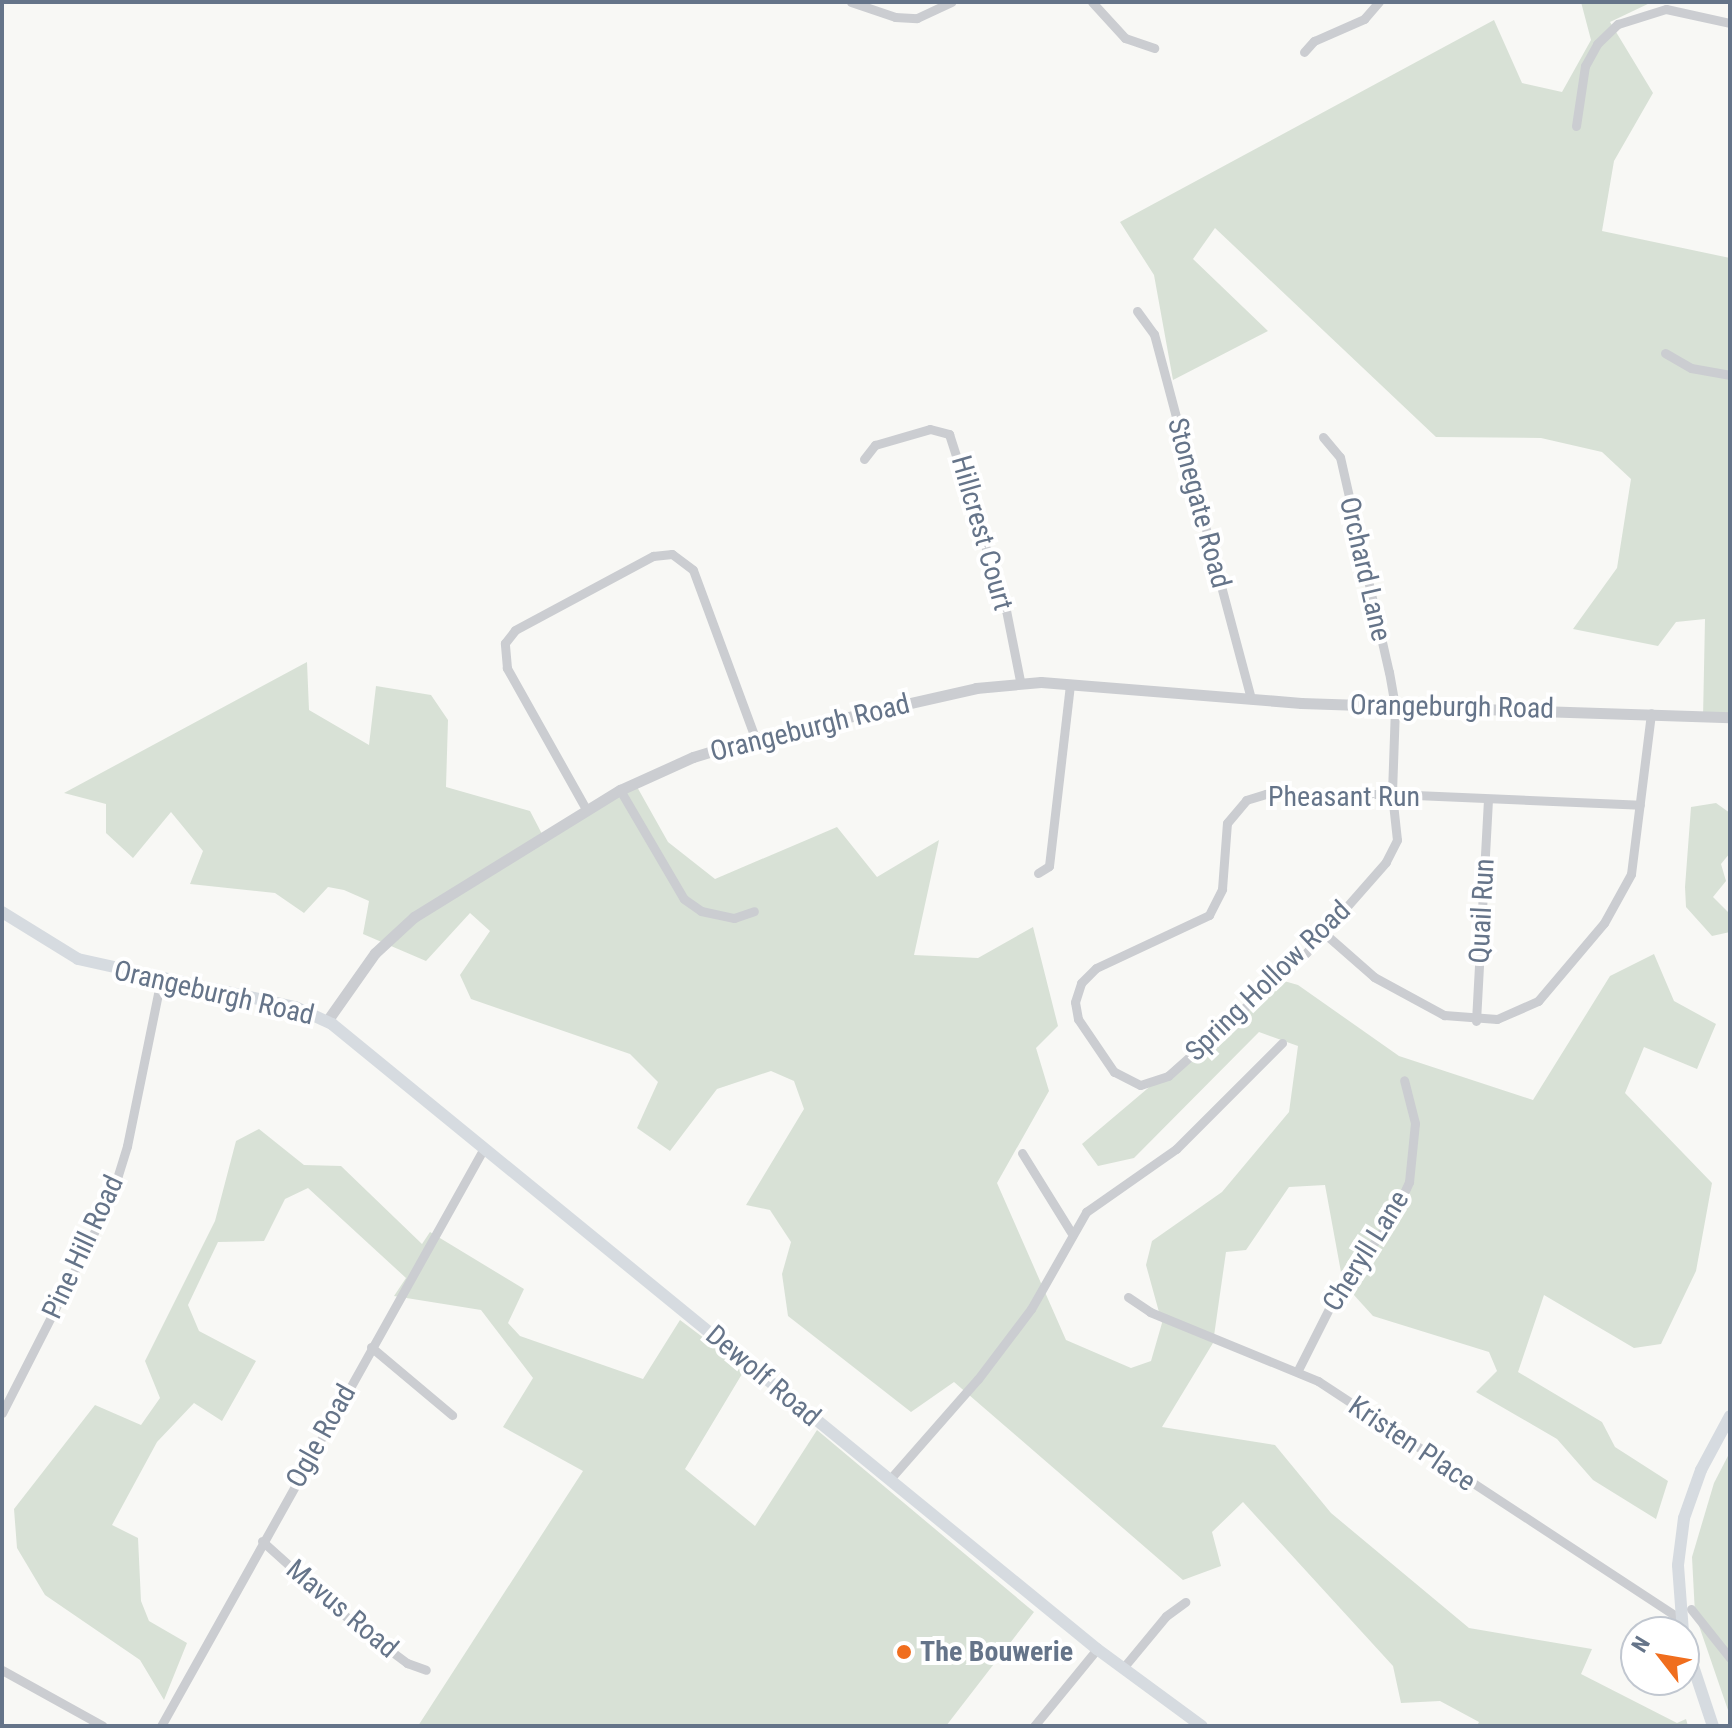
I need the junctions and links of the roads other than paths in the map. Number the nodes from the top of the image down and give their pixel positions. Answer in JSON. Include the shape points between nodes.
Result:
{"nodes":[{"id":1,"x":851,"y":2,"type":"edge"},
{"id":2,"x":952,"y":2,"type":"edge"},
{"id":3,"x":1092,"y":2,"type":"edge"},
{"id":4,"x":1379,"y":2,"type":"edge"},
{"id":5,"x":1730,"y":23,"type":"edge"},
{"id":6,"x":1154,"y":48,"type":"dead end"},
{"id":7,"x":1304,"y":52,"type":"dead end"},
{"id":8,"x":1576,"y":126,"type":"dead end"},
{"id":9,"x":1137,"y":311,"type":"dead end"},
{"id":10,"x":1665,"y":353,"type":"dead end"},
{"id":11,"x":1730,"y":375,"type":"edge"},
{"id":12,"x":1323,"y":437,"type":"dead end"},
{"id":13,"x":864,"y":459,"type":"dead end"},
{"id":14,"x":1020,"y":681,"type":"junction"},
{"id":15,"x":1070,"y":684,"type":"junction"},
{"id":16,"x":1251,"y":699,"type":"junction"},
{"id":17,"x":1395,"y":707,"type":"junction"},
{"id":18,"x":1651,"y":713,"type":"junction"},
{"id":19,"x":1730,"y":717,"type":"edge"},
{"id":20,"x":755,"y":738,"type":"junction"},
{"id":21,"x":620,"y":790,"type":"junction"},
{"id":22,"x":1392,"y":794,"type":"junction"},
{"id":23,"x":1488,"y":800,"type":"junction"},
{"id":24,"x":1640,"y":805,"type":"junction"},
{"id":25,"x":586,"y":809,"type":"junction"},
{"id":26,"x":1038,"y":873,"type":"dead end"},
{"id":27,"x":754,"y":911,"type":"dead end"},
{"id":28,"x":2,"y":912,"type":"edge"},
{"id":29,"x":1324,"y":933,"type":"junction"},
{"id":30,"x":161,"y":979,"type":"junction"},
{"id":31,"x":327,"y":1021,"type":"junction"},
{"id":32,"x":1476,"y":1021,"type":"junction"},
{"id":33,"x":1282,"y":1043,"type":"dead end"},
{"id":34,"x":1096,"y":1045,"type":"joint"},
{"id":35,"x":1404,"y":1080,"type":"dead end"},
{"id":36,"x":484,"y":1148,"type":"junction"},
{"id":37,"x":1022,"y":1153,"type":"dead end"},
{"id":38,"x":1071,"y":1232,"type":"junction"},
{"id":39,"x":1128,"y":1297,"type":"dead end"},
{"id":40,"x":371,"y":1347,"type":"junction"},
{"id":41,"x":1298,"y":1370,"type":"junction"},
{"id":42,"x":2,"y":1413,"type":"edge"},
{"id":43,"x":452,"y":1415,"type":"dead end"},
{"id":44,"x":1730,"y":1416,"type":"edge"},
{"id":45,"x":890,"y":1479,"type":"junction"},
{"id":46,"x":262,"y":1541,"type":"junction"},
{"id":47,"x":1185,"y":1602,"type":"dead end"},
{"id":48,"x":1691,"y":1609,"type":"dead end"},
{"id":49,"x":1667,"y":1616,"type":"edge"},
{"id":50,"x":1681,"y":1616,"type":"edge"},
{"id":51,"x":1097,"y":1649,"type":"junction"},
{"id":52,"x":1730,"y":1658,"type":"edge"},
{"id":53,"x":1123,"y":1668,"type":"junction"},
{"id":54,"x":2,"y":1670,"type":"edge"},
{"id":55,"x":426,"y":1670,"type":"dead end"},
{"id":56,"x":1700,"y":1687,"type":"edge"},
{"id":57,"x":103,"y":1726,"type":"edge"},
{"id":58,"x":161,"y":1726,"type":"edge"},
{"id":59,"x":1034,"y":1726,"type":"edge"},
{"id":60,"x":1202,"y":1726,"type":"edge"},
{"id":61,"x":1713,"y":1726,"type":"edge"}],
"edges":[{"from":1,"to":2,"type":"street","via":[[895,17],[917,18]]},
{"from":3,"to":6,"type":"street","via":[[1125,38]]},
{"from":4,"to":7,"type":"street","via":[[1364,19],[1314,41]]},
{"from":5,"to":8,"type":"street","via":[[1666,9],[1632,17],[1597,44],[1580,78]]},
{"from":9,"to":16,"type":"street","name":"Stonegate Road","via":[[1154,334]]},
{"from":10,"to":11,"type":"street","via":[[1691,368]]},
{"from":12,"to":17,"type":"street","name":"Orchard Lane","via":[[1340,457]]},
{"from":13,"to":14,"type":"street","name":"Hillcrest Court","via":[[875,445],[930,429],[949,434],[1006,610]]},
{"from":14,"to":15,"type":"street","name":"Orangeburgh Road"},
{"from":14,"to":20,"type":"street","name":"Orangeburgh Road"},
{"from":15,"to":16,"type":"street","name":"Orangeburgh Road"},
{"from":15,"to":26,"type":"street","via":[[1049,866]]},
{"from":16,"to":17,"type":"street","name":"Orangeburgh Road"},
{"from":17,"to":18,"type":"street","name":"Orangeburgh Road"},
{"from":17,"to":22,"type":"street","name":"Spring Hollow Road"},
{"from":18,"to":19,"type":"street","name":"Orangeburgh Road"},
{"from":18,"to":24,"type":"street"},
{"from":20,"to":21,"type":"street","name":"Orangeburgh Road","via":[[693,757]]},
{"from":20,"to":25,"type":"street","via":[[693,570],[672,554],[653,556],[515,630],[505,643],[507,668]]},
{"from":21,"to":25,"type":"street","name":"Orangeburgh Road"},
{"from":21,"to":27,"type":"street","via":[[684,899],[701,911],[725,916]]},
{"from":22,"to":23,"type":"street","name":"Pheasant Run"},
{"from":22,"to":29,"type":"street","name":"Spring Hollow Road","via":[[1399,828],[1393,852]]},
{"from":22,"to":34,"type":"street","name":"Pheasant Run","via":[[1266,794],[1238,806],[1224,832],[1222,889],[1209,915],[1096,968],[1081,983],[1076,1012]]},
{"from":23,"to":24,"type":"street","name":"Pheasant Run"},
{"from":23,"to":32,"type":"street","name":"Quail Run"},
{"from":24,"to":32,"type":"street","via":[[1631,874],[1592,938],[1538,1001],[1512,1015]]},
{"from":25,"to":31,"type":"street","name":"Orangeburgh Road","via":[[414,917],[375,953]]},
{"from":28,"to":30,"type":"main road","name":"Orangeburgh Road","via":[[78,959]]},
{"from":29,"to":32,"type":"street","via":[[1392,989],[1444,1015]]},
{"from":29,"to":34,"type":"street","name":"Spring Hollow Road","via":[[1160,1081],[1140,1085],[1121,1078]]},
{"from":30,"to":31,"type":"main road","name":"Orangeburgh Road","via":[[295,1007]]},
{"from":30,"to":42,"type":"street","name":"Pine Hill Road","via":[[127,1146],[110,1201]]},
{"from":31,"to":36,"type":"main road","name":"Dewolf Road"},
{"from":33,"to":38,"type":"street","via":[[1176,1149],[1086,1212]]},
{"from":35,"to":41,"type":"street","name":"Cheryll Lane","via":[[1416,1142],[1406,1191],[1392,1219],[1344,1281]]},
{"from":36,"to":40,"type":"street","name":"Ogle Road"},
{"from":36,"to":45,"type":"main road","name":"Dewolf Road"},
{"from":37,"to":38,"type":"street"},
{"from":38,"to":45,"type":"street","via":[[1031,1309]]},
{"from":39,"to":41,"type":"street","name":"Kristen Place","via":[[1150,1312]]},
{"from":40,"to":43,"type":"street"},
{"from":40,"to":46,"type":"street","name":"Ogle Road"},
{"from":41,"to":49,"type":"street","name":"Kristen Place"},
{"from":44,"to":50,"type":"main road","via":[[1701,1470],[1684,1518],[1678,1565]]},
{"from":45,"to":51,"type":"main road","name":"Dewolf Road"},
{"from":46,"to":55,"type":"street","name":"Mavus Road","via":[[352,1622],[407,1663]]},
{"from":46,"to":58,"type":"street","name":"Ogle Road"},
{"from":47,"to":53,"type":"street","via":[[1166,1616]]},
{"from":48,"to":52,"type":"street"},
{"from":51,"to":53,"type":"main road","name":"Dewolf Road"},
{"from":51,"to":59,"type":"street"},
{"from":53,"to":60,"type":"main road","name":"Dewolf Road"},
{"from":54,"to":57,"type":"street"},
{"from":56,"to":61,"type":"main road"}]}
